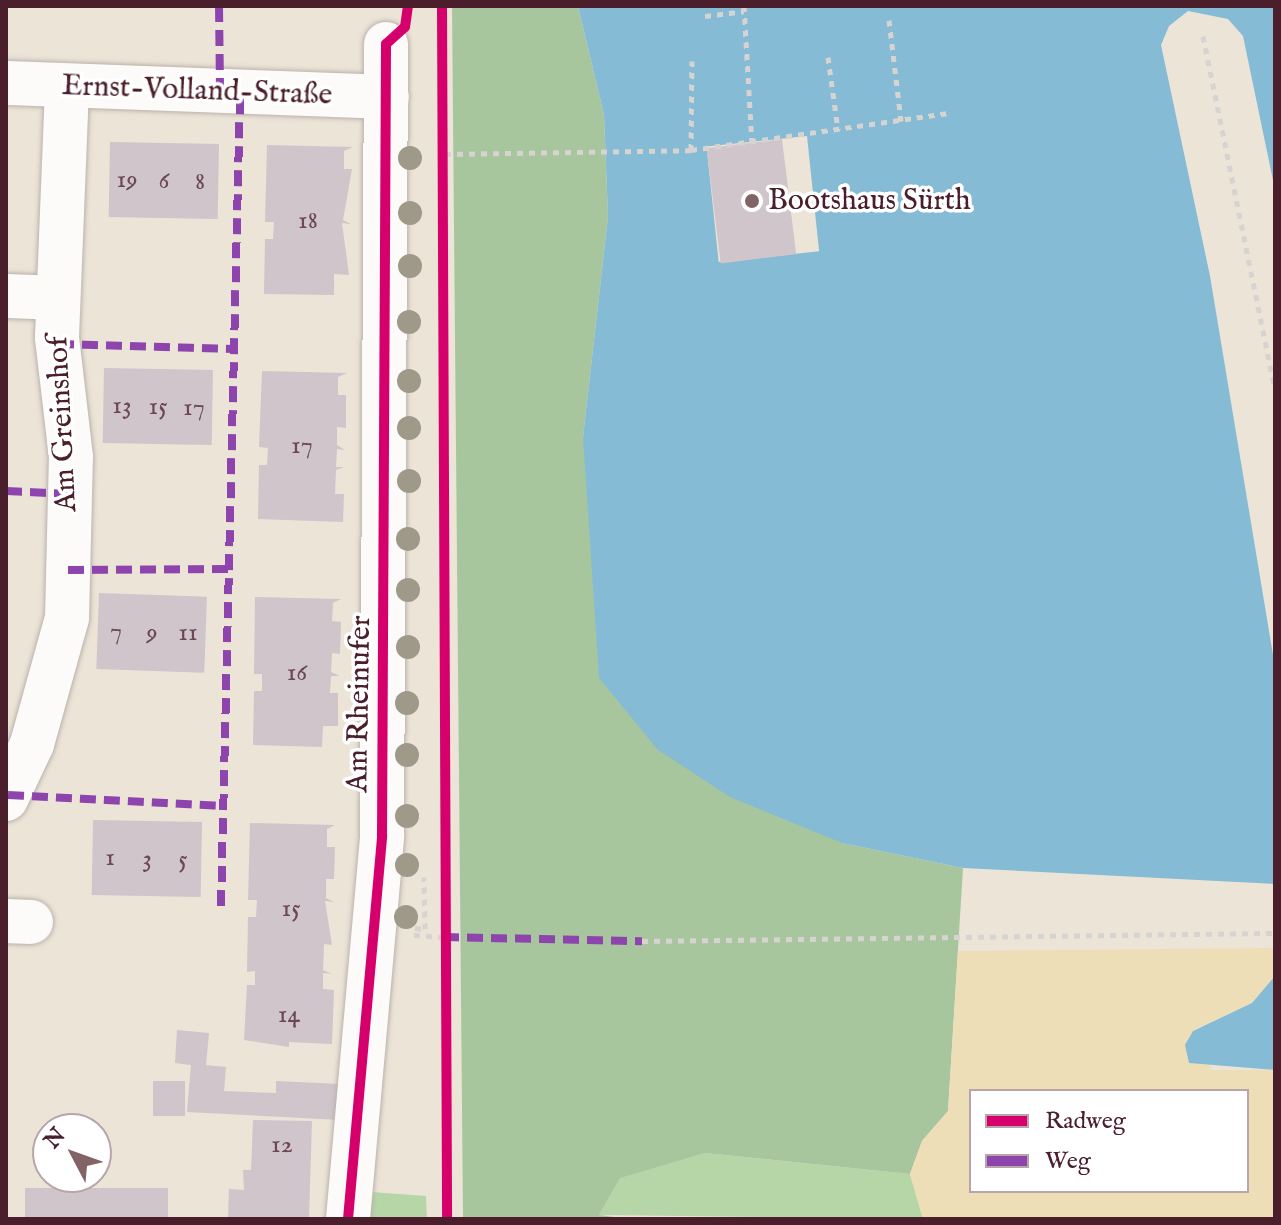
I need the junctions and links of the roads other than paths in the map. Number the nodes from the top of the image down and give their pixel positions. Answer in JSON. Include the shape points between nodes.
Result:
{"nodes":[{"id":1,"x":386,"y":44,"type":"dead end"},
{"id":2,"x":6,"y":83,"type":"edge"},
{"id":3,"x":67,"y":87,"type":"junction"},
{"id":4,"x":387,"y":97,"type":"junction"},
{"id":5,"x":6,"y":296,"type":"edge"},
{"id":6,"x":58,"y":298,"type":"junction"},
{"id":7,"x":6,"y":799,"type":"edge"},
{"id":8,"x":348,"y":1219,"type":"edge"}],
"edges":[{"from":1,"to":4,"type":"street","name":"Am Rheinufer"},
{"from":2,"to":3,"type":"street","name":"Ernst-Volland-Straße"},
{"from":3,"to":4,"type":"street","name":"Ernst-Volland-Straße"},
{"from":3,"to":6,"type":"street","name":"Am Greinshof"},
{"from":4,"to":8,"type":"street","name":"Am Rheinufer","via":[[382,837]]},
{"from":5,"to":6,"type":"street"},
{"from":6,"to":7,"type":"street","name":"Am Greinshof","via":[[71,457],[67,618],[32,744]]}]}
